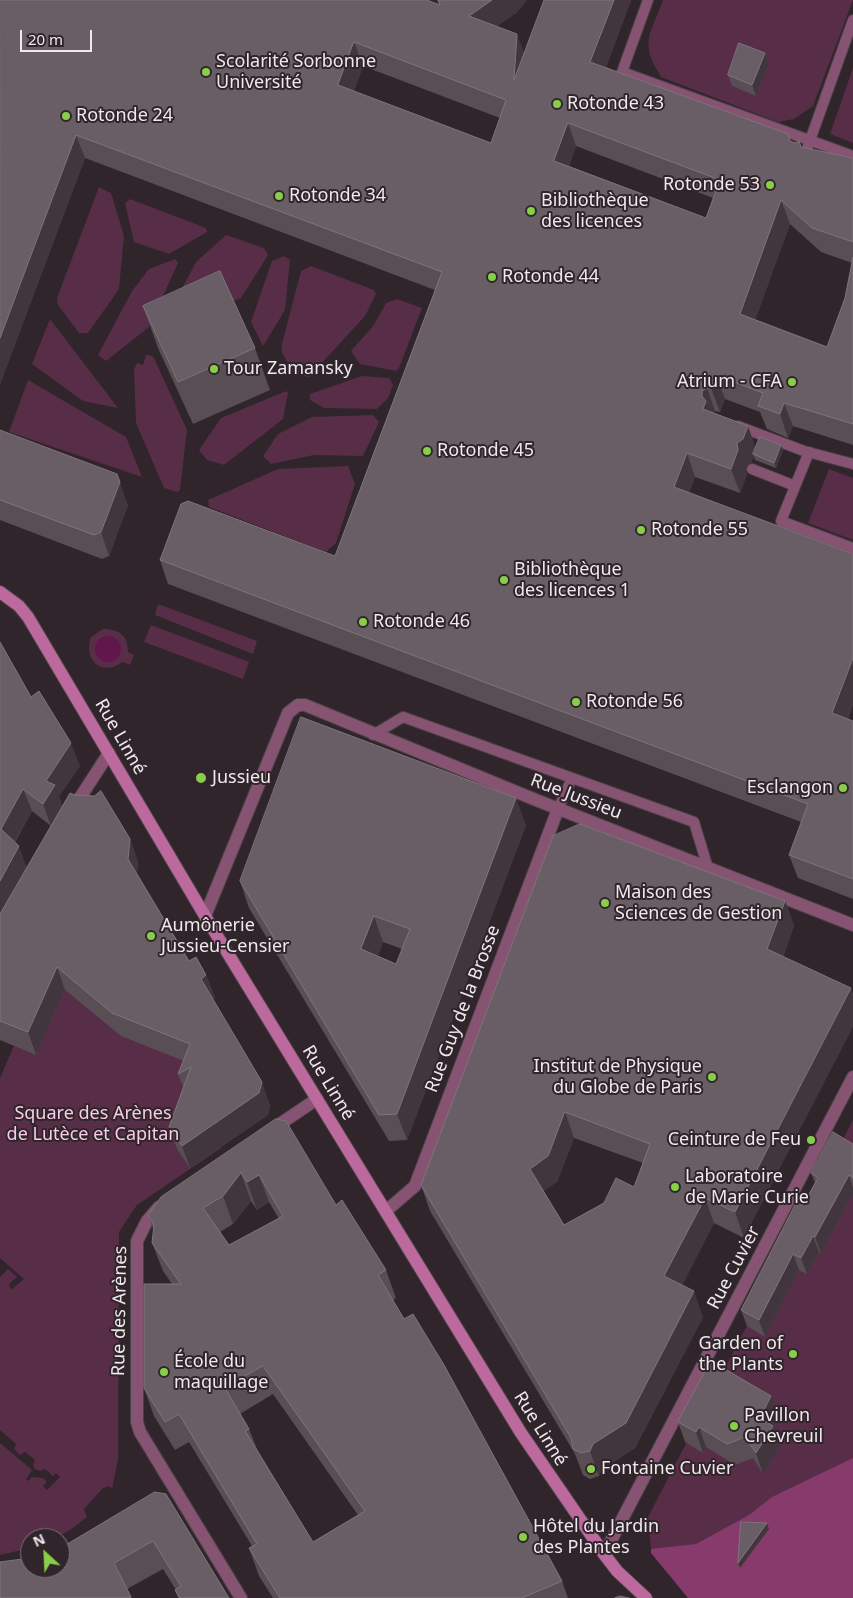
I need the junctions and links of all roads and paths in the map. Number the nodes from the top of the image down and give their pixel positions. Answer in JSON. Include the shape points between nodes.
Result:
{"nodes":[{"id":1,"x":648,"y":0,"type":"edge"},
{"id":2,"x":853,"y":20,"type":"edge"},
{"id":3,"x":810,"y":140,"type":"junction"},
{"id":4,"x":853,"y":156,"type":"edge"},
{"id":5,"x":803,"y":160,"type":"edge"},
{"id":6,"x":726,"y":421,"type":"edge"},
{"id":7,"x":809,"y":452,"type":"junction"},
{"id":8,"x":853,"y":464,"type":"edge"},
{"id":9,"x":752,"y":469,"type":"dead end"},
{"id":10,"x":795,"y":486,"type":"junction"},
{"id":11,"x":853,"y":548,"type":"edge"},
{"id":12,"x":0,"y":592,"type":"edge"},
{"id":13,"x":373,"y":734,"type":"junction"},
{"id":14,"x":109,"y":753,"type":"junction"},
{"id":15,"x":572,"y":778,"type":"junction"},
{"id":16,"x":558,"y":809,"type":"junction"},
{"id":17,"x":64,"y":823,"type":"edge"},
{"id":18,"x":708,"y":868,"type":"junction"},
{"id":19,"x":205,"y":916,"type":"junction"},
{"id":20,"x":853,"y":925,"type":"edge"},
{"id":21,"x":853,"y":1077,"type":"edge"},
{"id":22,"x":317,"y":1099,"type":"junction"},
{"id":23,"x":261,"y":1137,"type":"edge"},
{"id":24,"x":166,"y":1202,"type":"edge"},
{"id":25,"x":386,"y":1211,"type":"junction"},
{"id":26,"x":174,"y":1490,"type":"junction"},
{"id":27,"x":160,"y":1498,"type":"edge"},
{"id":28,"x":604,"y":1554,"type":"junction"},
{"id":29,"x":642,"y":1595,"type":"edge"},
{"id":30,"x":242,"y":1598,"type":"edge"}],
"edges":[{"from":1,"to":3,"type":"lane","via":[[622,72]]},
{"from":2,"to":3,"type":"lane"},
{"from":3,"to":4,"type":"lane"},
{"from":3,"to":5,"type":"lane"},
{"from":6,"to":7,"type":"lane"},
{"from":7,"to":8,"type":"lane"},
{"from":7,"to":10,"type":"lane"},
{"from":9,"to":10,"type":"lane"},
{"from":10,"to":11,"type":"lane","via":[[781,521]]},
{"from":12,"to":14,"type":"street","name":"Rue Linné","via":[[28,617]]},
{"from":13,"to":15,"type":"lane","via":[[403,717]]},
{"from":13,"to":16,"type":"street","name":"Rue Jussieu"},
{"from":13,"to":19,"type":"street","name":"Rue Jussieu","via":[[305,705],[298,705],[288,713]]},
{"from":14,"to":17,"type":"street"},
{"from":14,"to":19,"type":"street","name":"Rue Linné"},
{"from":15,"to":16,"type":"lane"},
{"from":15,"to":18,"type":"lane","via":[[694,822]]},
{"from":16,"to":18,"type":"street","name":"Rue Jussieu"},
{"from":16,"to":25,"type":"street","name":"Rue Guy de la Brosse","via":[[415,1186]]},
{"from":18,"to":20,"type":"street","name":"Rue Jussieu"},
{"from":19,"to":22,"type":"street","name":"Rue Linné"},
{"from":21,"to":28,"type":"street","name":"Rue Cuvier"},
{"from":22,"to":23,"type":"street"},
{"from":22,"to":25,"type":"street","name":"Rue Linné"},
{"from":24,"to":26,"type":"street","name":"Rue des Arènes","via":[[158,1207],[137,1241],[136,1410],[140,1432]]},
{"from":25,"to":28,"type":"street","name":"Rue Linné","via":[[521,1433]]},
{"from":26,"to":27,"type":"street"},
{"from":26,"to":30,"type":"street"},
{"from":28,"to":29,"type":"street","name":"Rue Linné"}]}
